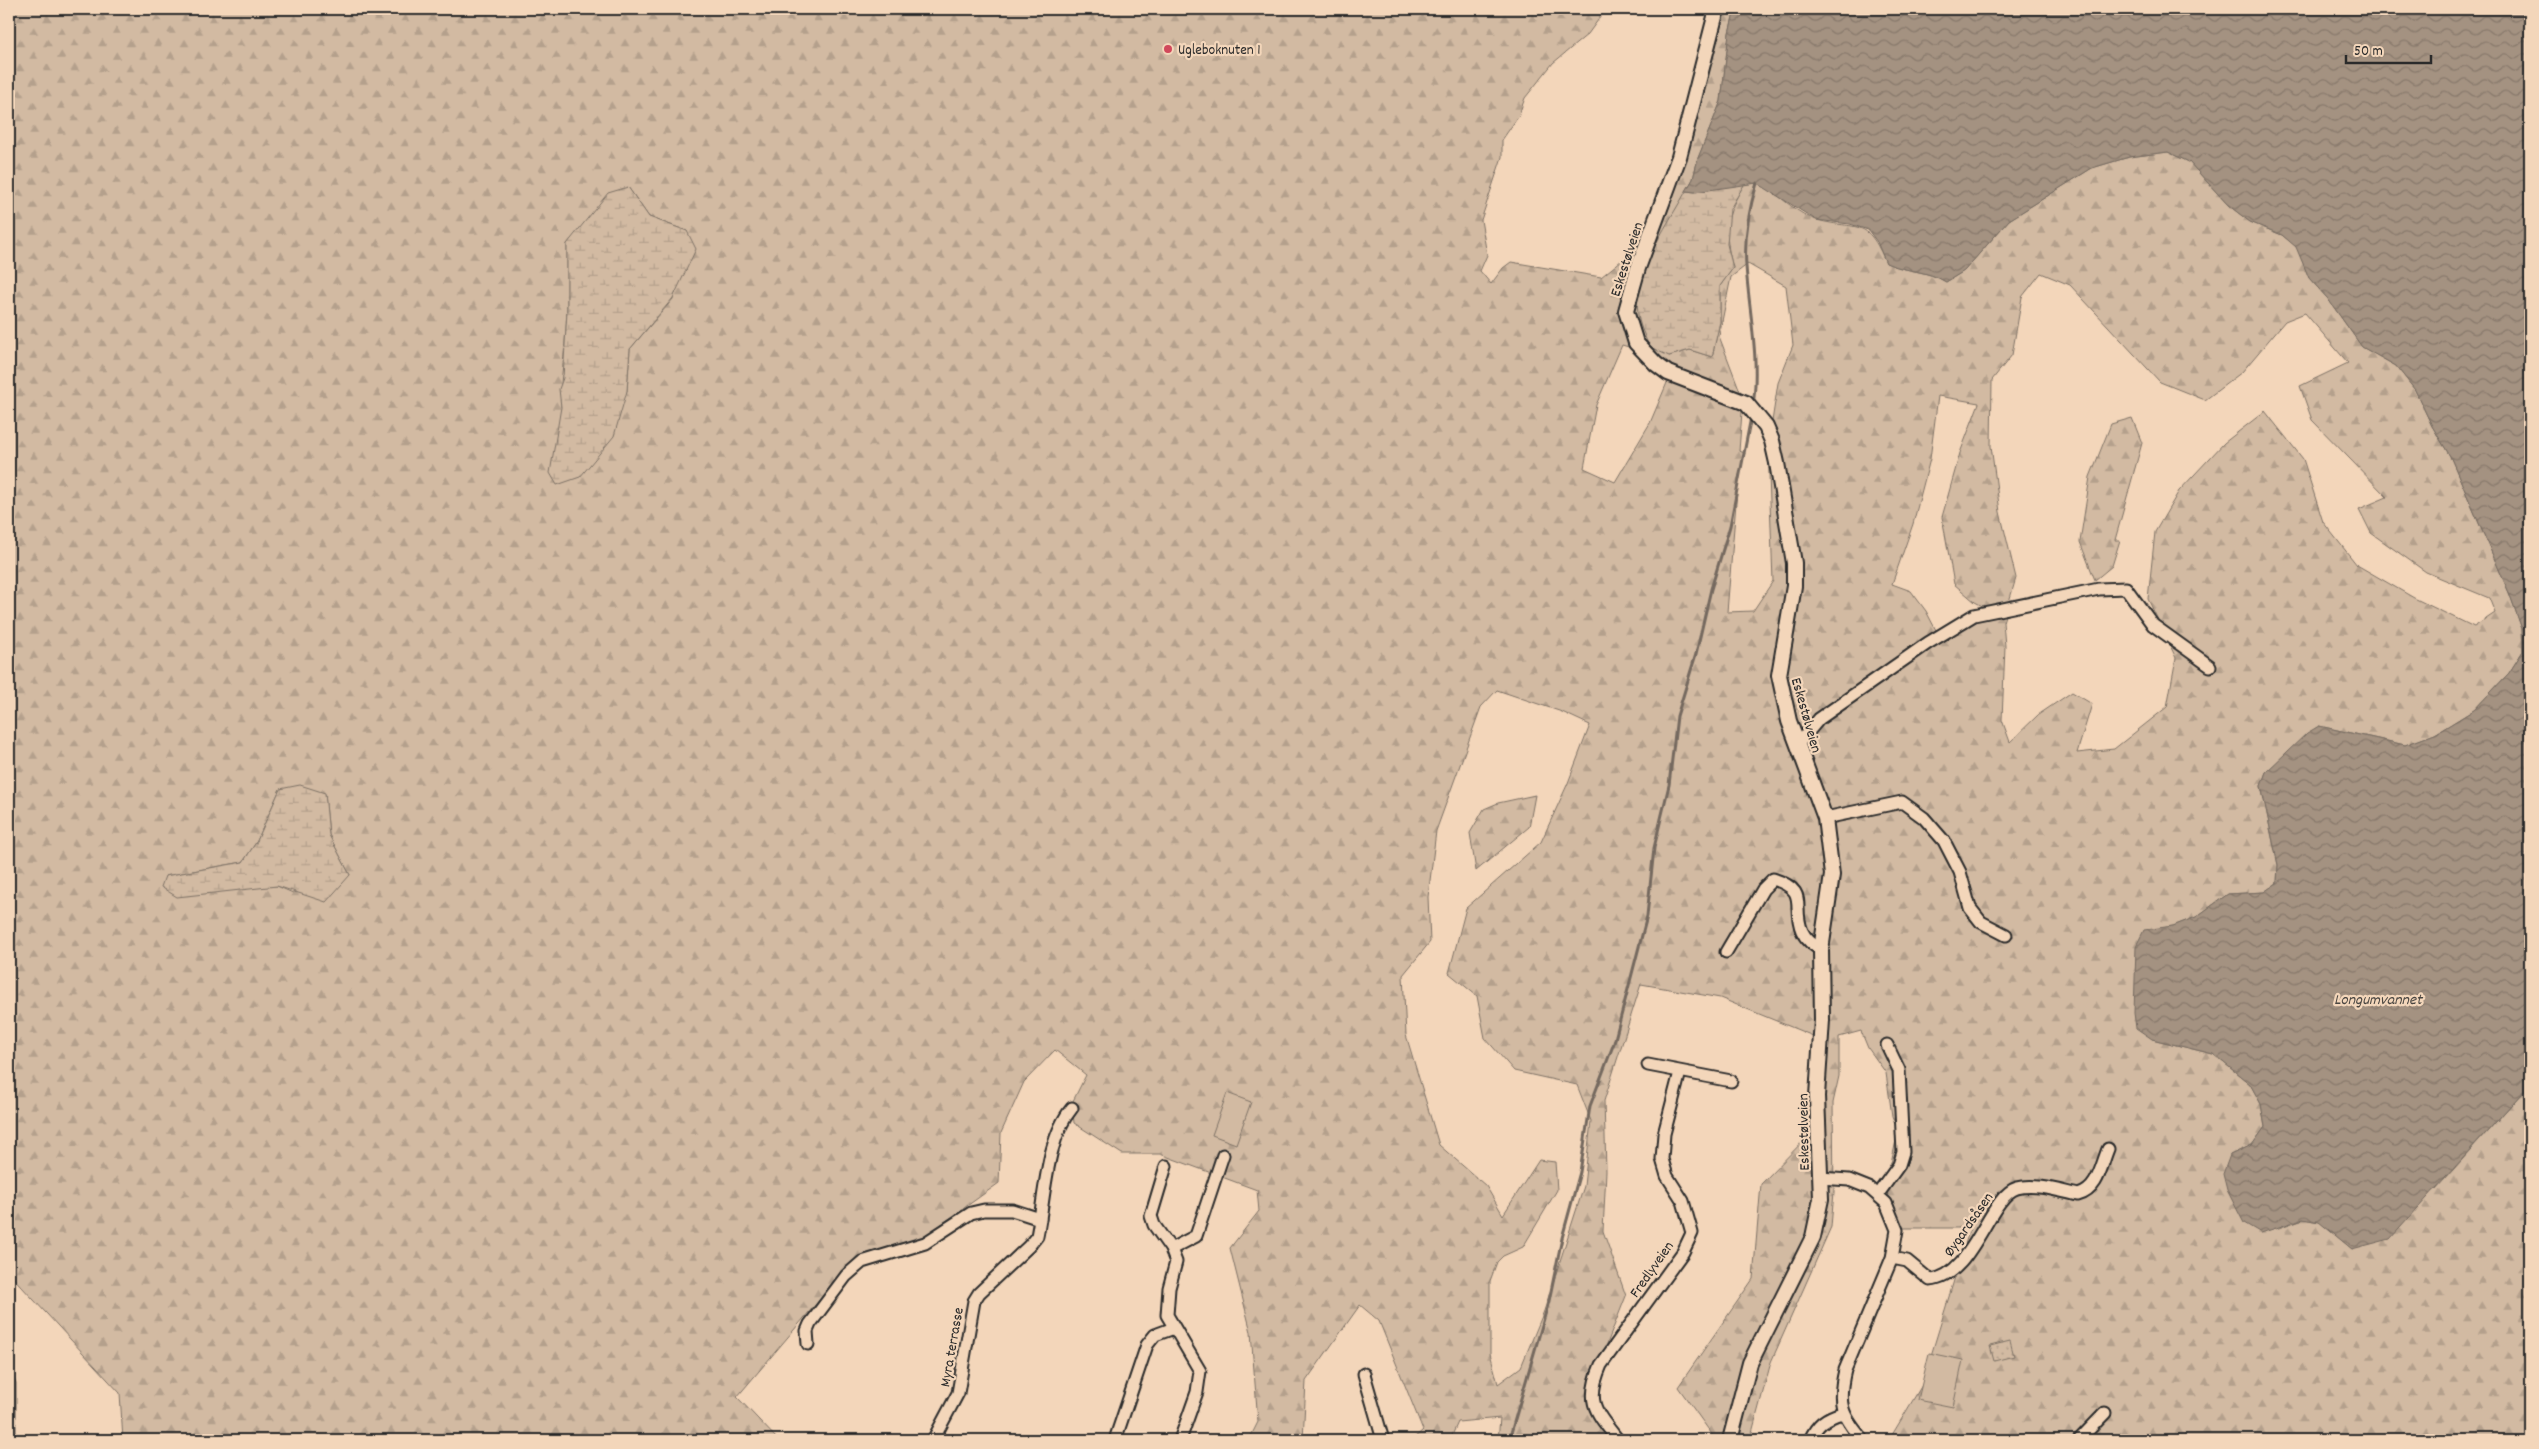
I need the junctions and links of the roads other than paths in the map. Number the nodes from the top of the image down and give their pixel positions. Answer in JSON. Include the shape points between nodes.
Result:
{"nodes":[{"id":1,"x":1717,"y":9,"type":"edge"},
{"id":2,"x":2210,"y":666,"type":"dead end"},
{"id":3,"x":1798,"y":744,"type":"junction"},
{"id":4,"x":1825,"y":818,"type":"junction"},
{"id":5,"x":2006,"y":935,"type":"dead end"},
{"id":6,"x":1821,"y":950,"type":"junction"},
{"id":7,"x":1726,"y":952,"type":"dead end"},
{"id":8,"x":1887,"y":1045,"type":"dead end"},
{"id":9,"x":1648,"y":1065,"type":"dead end"},
{"id":10,"x":1680,"y":1072,"type":"junction"},
{"id":11,"x":1731,"y":1081,"type":"dead end"},
{"id":12,"x":1072,"y":1108,"type":"dead end"},
{"id":13,"x":2108,"y":1149,"type":"dead end"},
{"id":14,"x":1223,"y":1156,"type":"dead end"},
{"id":15,"x":1166,"y":1166,"type":"dead end"},
{"id":16,"x":1820,"y":1178,"type":"junction"},
{"id":17,"x":1878,"y":1194,"type":"junction"},
{"id":18,"x":1040,"y":1218,"type":"junction"},
{"id":19,"x":1171,"y":1249,"type":"junction"},
{"id":20,"x":1892,"y":1258,"type":"junction"},
{"id":21,"x":1174,"y":1328,"type":"junction"},
{"id":22,"x":808,"y":1344,"type":"dead end"},
{"id":23,"x":1364,"y":1374,"type":"dead end"},
{"id":24,"x":1842,"y":1413,"type":"junction"},
{"id":25,"x":2105,"y":1413,"type":"dead end"},
{"id":26,"x":933,"y":1440,"type":"edge"},
{"id":27,"x":1115,"y":1440,"type":"edge"},
{"id":28,"x":1180,"y":1440,"type":"edge"},
{"id":29,"x":1383,"y":1440,"type":"edge"},
{"id":30,"x":1618,"y":1440,"type":"edge"},
{"id":31,"x":1730,"y":1440,"type":"edge"},
{"id":32,"x":1810,"y":1440,"type":"edge"},
{"id":33,"x":1863,"y":1440,"type":"edge"},
{"id":34,"x":2079,"y":1440,"type":"edge"}],
"edges":[{"from":1,"to":3,"type":"main road","name":"Eskestølveien","via":[[1679,157],[1626,311],[1636,343],[1656,364],[1668,373],[1746,403],[1758,415],[1772,441],[1794,563],[1794,586],[1779,674],[1789,721]]},
{"from":2,"to":3,"type":"street","via":[[2153,625],[2126,588],[2099,589],[1974,615],[1928,643],[1819,720]]},
{"from":3,"to":4,"type":"main road","name":"Eskestølveien"},
{"from":4,"to":5,"type":"street","via":[[1902,802],[1924,818],[1944,841],[1960,872],[1970,908],[1981,922]]},
{"from":4,"to":6,"type":"main road","name":"Eskestølveien","via":[[1832,875]]},
{"from":6,"to":7,"type":"street","via":[[1808,941],[1801,930],[1797,896],[1788,884],[1773,879],[1763,889]]},
{"from":6,"to":16,"type":"main road","name":"Eskestølveien","via":[[1822,1020],[1817,1096]]},
{"from":8,"to":17,"type":"street","via":[[1899,1070],[1903,1152],[1899,1165]]},
{"from":9,"to":10,"type":"street"},
{"from":10,"to":11,"type":"street"},
{"from":10,"to":30,"type":"street","name":"Fredlyveien","via":[[1664,1134],[1662,1159],[1667,1176],[1683,1201],[1692,1233],[1682,1252],[1601,1365],[1593,1384],[1592,1399],[1600,1418]]},
{"from":12,"to":18,"type":"street","name":"Myra terrasse","via":[[1055,1138]]},
{"from":13,"to":20,"type":"street","name":"Øygardsåsen","via":[[2092,1188],[2086,1193],[2078,1195],[2015,1188],[2006,1196],[1973,1246],[1950,1274],[1940,1280],[1930,1280],[1906,1261]]},
{"from":14,"to":19,"type":"street","via":[[1196,1236]]},
{"from":15,"to":19,"type":"street","via":[[1151,1216],[1154,1226]]},
{"from":16,"to":17,"type":"street","via":[[1849,1180]]},
{"from":16,"to":31,"type":"main road","name":"Eskestølveien","via":[[1821,1199],[1813,1237],[1750,1363]]},
{"from":17,"to":20,"type":"street","via":[[1892,1215],[1896,1230]]},
{"from":18,"to":22,"type":"street","via":[[1012,1210],[984,1210],[964,1217],[925,1242],[862,1262],[846,1276],[810,1324]]},
{"from":18,"to":26,"type":"street","name":"Myra terrasse","via":[[1037,1236],[974,1301],[958,1393]]},
{"from":19,"to":21,"type":"street","via":[[1176,1262],[1166,1303],[1167,1315]]},
{"from":20,"to":24,"type":"street","via":[[1845,1370]]},
{"from":21,"to":27,"type":"street","via":[[1155,1334],[1148,1345]]},
{"from":21,"to":28,"type":"street","via":[[1200,1371],[1197,1392]]},
{"from":23,"to":29,"type":"street"},
{"from":24,"to":32,"type":"street","via":[[1820,1422]]},
{"from":24,"to":33,"type":"street"},
{"from":25,"to":34,"type":"street"}]}
